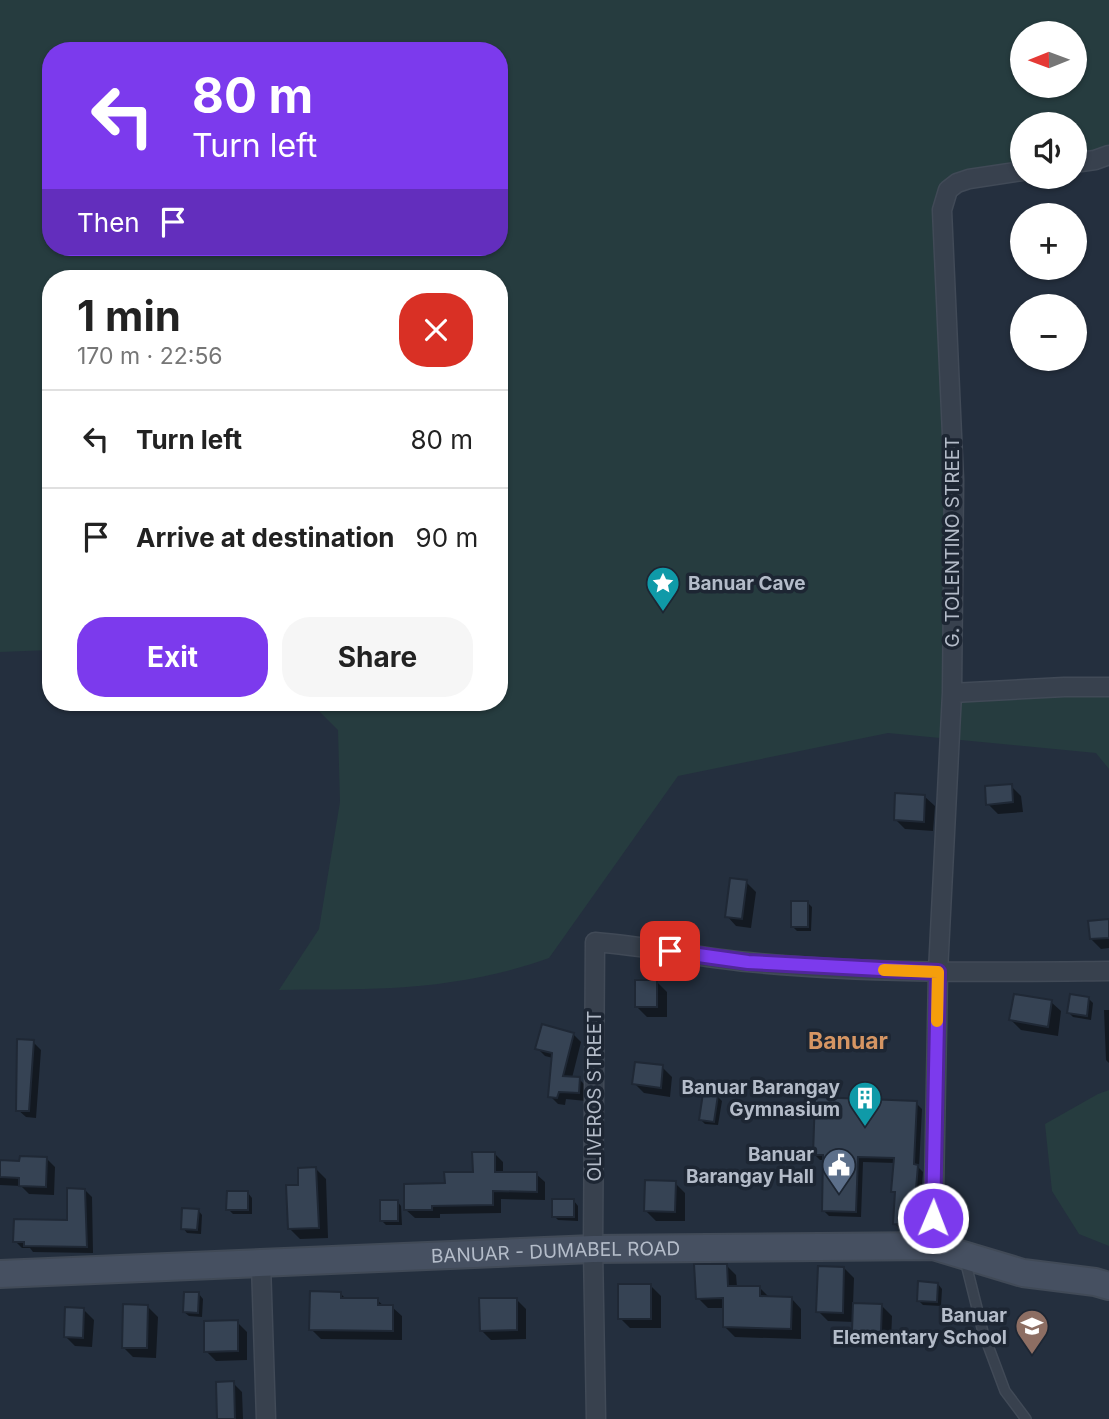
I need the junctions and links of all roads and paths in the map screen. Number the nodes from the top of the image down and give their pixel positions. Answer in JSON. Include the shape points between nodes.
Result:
{"nodes":[{"id":1,"x":1109,"y":155,"type":"edge"},
{"id":2,"x":1087,"y":161,"type":"edge"},
{"id":3,"x":1010,"y":173,"type":"edge"},
{"id":4,"x":1109,"y":687,"type":"edge"},
{"id":5,"x":952,"y":693,"type":"junction"},
{"id":6,"x":1109,"y":971,"type":"edge"},
{"id":7,"x":938,"y":972,"type":"junction"},
{"id":8,"x":933,"y":1246,"type":"junction"},
{"id":9,"x":593,"y":1249,"type":"junction"},
{"id":10,"x":964,"y":1255,"type":"junction"},
{"id":11,"x":261,"y":1264,"type":"junction"},
{"id":12,"x":0,"y":1274,"type":"edge"},
{"id":13,"x":1109,"y":1286,"type":"edge"},
{"id":14,"x":266,"y":1419,"type":"edge"},
{"id":15,"x":596,"y":1419,"type":"edge"},
{"id":16,"x":1027,"y":1419,"type":"edge"}],
"edges":[{"from":1,"to":2,"type":"street"},
{"from":3,"to":5,"type":"street","name":"G. TOLENTINO STREET","via":[[957,183],[948,190],[942,210],[954,480]]},
{"from":4,"to":5,"type":"street"},
{"from":5,"to":7,"type":"street","name":"G. TOLENTINO STREET"},
{"from":6,"to":7,"type":"street"},
{"from":7,"to":8,"type":"street","name":"G. TOLENTINO STREET"},
{"from":7,"to":9,"type":"street","name":"OLIVEROS STREET","via":[[748,962],[595,942]]},
{"from":8,"to":9,"type":"street","name":"BANUAR - DUMABEL ROAD"},
{"from":8,"to":10,"type":"street","name":"BANUAR - DUMABEL ROAD"},
{"from":9,"to":11,"type":"street","name":"BANUAR - DUMABEL ROAD"},
{"from":9,"to":15,"type":"street","name":"OLIVEROS STREET"},
{"from":10,"to":13,"type":"street","name":"BANUAR - DUMABEL ROAD","via":[[1023,1273]]},
{"from":10,"to":16,"type":"lane","via":[[983,1332],[1005,1391]]},
{"from":11,"to":12,"type":"street","name":"BANUAR - DUMABEL ROAD"},
{"from":11,"to":14,"type":"street"}]}
